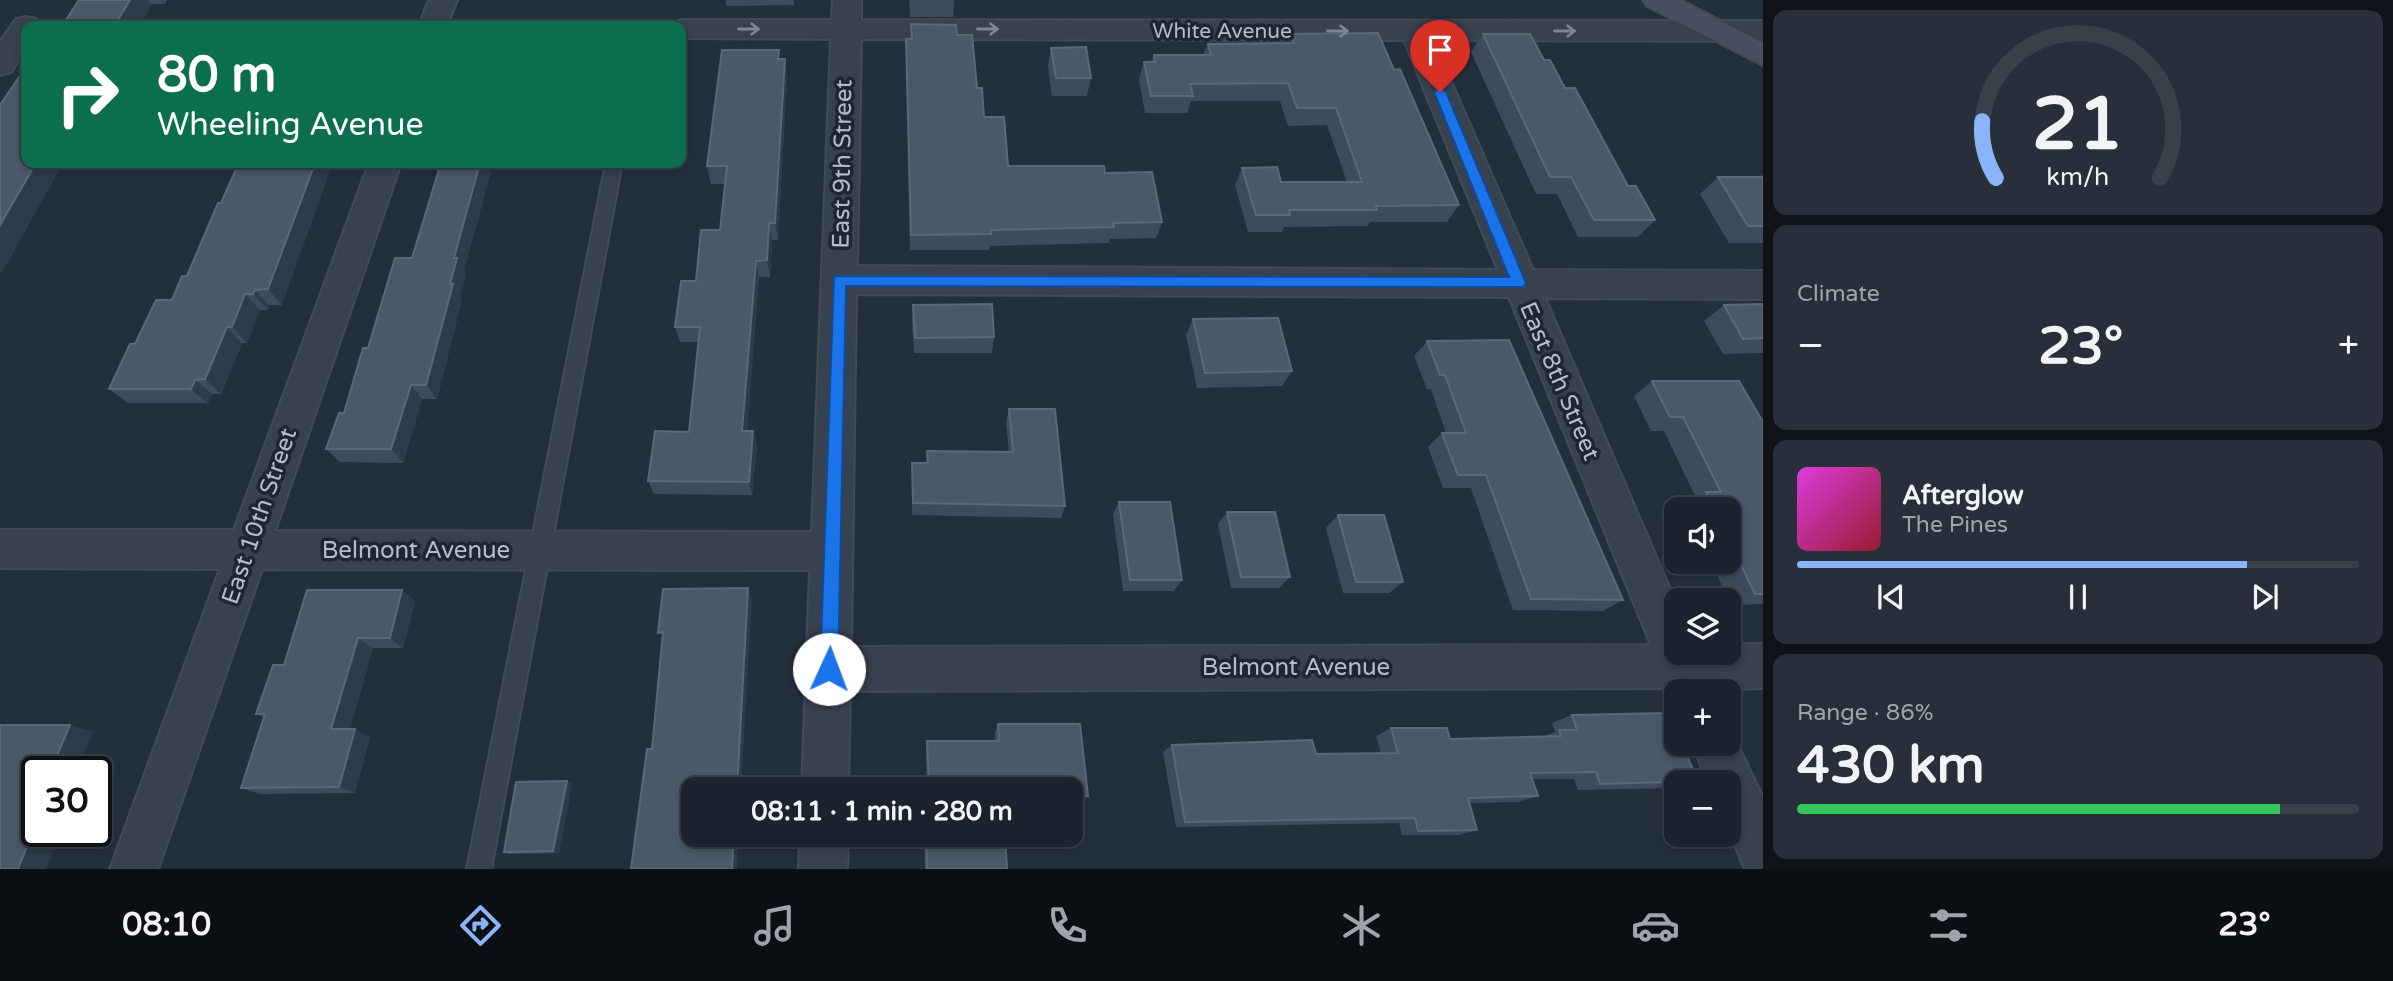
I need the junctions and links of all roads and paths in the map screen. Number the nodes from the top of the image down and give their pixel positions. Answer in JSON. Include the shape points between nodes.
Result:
{"nodes":[{"id":1,"x":44,"y":0,"type":"edge"},
{"id":2,"x":443,"y":0,"type":"edge"},
{"id":3,"x":1657,"y":0,"type":"edge"},
{"id":4,"x":846,"y":14,"type":"edge"},
{"id":5,"x":30,"y":21,"type":"edge"},
{"id":6,"x":435,"y":21,"type":"edge"},
{"id":7,"x":0,"y":27,"type":"edge"},
{"id":8,"x":21,"y":27,"type":"edge"},
{"id":9,"x":686,"y":29,"type":"edge"},
{"id":10,"x":1717,"y":31,"type":"junction"},
{"id":11,"x":1763,"y":31,"type":"edge"},
{"id":12,"x":1415,"y":32,"type":"junction"},
{"id":13,"x":21,"y":34,"type":"edge"},
{"id":14,"x":1763,"y":55,"type":"edge"},
{"id":15,"x":0,"y":65,"type":"edge"},
{"id":16,"x":383,"y":168,"type":"edge"},
{"id":17,"x":613,"y":168,"type":"edge"},
{"id":18,"x":839,"y":280,"type":"junction"},
{"id":19,"x":1519,"y":283,"type":"junction"},
{"id":20,"x":1763,"y":285,"type":"edge"},
{"id":21,"x":0,"y":549,"type":"edge"},
{"id":22,"x":247,"y":550,"type":"junction"},
{"id":23,"x":540,"y":551,"type":"junction"},
{"id":24,"x":832,"y":551,"type":"junction"},
{"id":25,"x":1763,"y":666,"type":"edge"},
{"id":26,"x":829,"y":669,"type":"junction"},
{"id":27,"x":1687,"y":679,"type":"edge"},
{"id":28,"x":1720,"y":756,"type":"edge"},
{"id":29,"x":825,"y":777,"type":"edge"},
{"id":30,"x":824,"y":847,"type":"edge"},
{"id":31,"x":1763,"y":853,"type":"edge"},
{"id":32,"x":134,"y":869,"type":"edge"},
{"id":33,"x":479,"y":869,"type":"edge"},
{"id":34,"x":823,"y":869,"type":"edge"}],
"edges":[{"from":1,"to":5,"type":"street"},
{"from":2,"to":6,"type":"street"},
{"from":3,"to":10,"type":"main road"},
{"from":9,"to":4,"type":"street","name":"White Avenue","one_way":true},
{"from":4,"to":12,"type":"street","name":"White Avenue","one_way":true},
{"from":4,"to":18,"type":"street","name":"East 9th Street"},
{"from":7,"to":8,"type":"street"},
{"from":10,"to":11,"type":"street","name":"White Avenue"},
{"from":12,"to":10,"type":"street","name":"White Avenue","one_way":true},
{"from":10,"to":14,"type":"main road"},
{"from":12,"to":19,"type":"street","name":"East 8th Street"},
{"from":13,"to":15,"type":"street"},
{"from":16,"to":22,"type":"street","name":"East 10th Street"},
{"from":17,"to":23,"type":"lane"},
{"from":18,"to":19,"type":"street"},
{"from":18,"to":24,"type":"street","name":"East 9th Street"},
{"from":19,"to":20,"type":"street"},
{"from":19,"to":27,"type":"street","name":"East 8th Street"},
{"from":21,"to":22,"type":"street","name":"Belmont Avenue"},
{"from":22,"to":23,"type":"street","name":"Belmont Avenue"},
{"from":22,"to":32,"type":"street","name":"East 10th Street"},
{"from":23,"to":24,"type":"street","name":"Belmont Avenue"},
{"from":23,"to":33,"type":"lane"},
{"from":24,"to":26,"type":"street","name":"East 9th Street"},
{"from":25,"to":27,"type":"street","name":"Belmont Avenue"},
{"from":26,"to":27,"type":"street","name":"Belmont Avenue"},
{"from":26,"to":29,"type":"street","name":"East 9th Street"},
{"from":28,"to":31,"type":"street"},
{"from":30,"to":34,"type":"street"}]}
